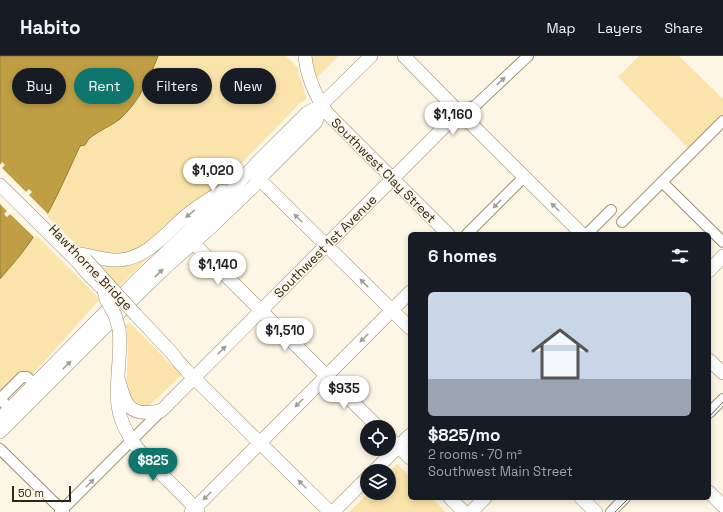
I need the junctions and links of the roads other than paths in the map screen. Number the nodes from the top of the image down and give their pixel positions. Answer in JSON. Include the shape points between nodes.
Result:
{"nodes":[{"id":1,"x":305,"y":56,"type":"edge"},
{"id":2,"x":371,"y":56,"type":"edge"},
{"id":3,"x":404,"y":56,"type":"edge"},
{"id":4,"x":528,"y":56,"type":"edge"},
{"id":5,"x":321,"y":105,"type":"junction"},
{"id":6,"x":459,"y":112,"type":"junction"},
{"id":7,"x":723,"y":120,"type":"edge"},
{"id":8,"x":0,"y":175,"type":"edge"},
{"id":9,"x":252,"y":176,"type":"junction"},
{"id":10,"x":524,"y":177,"type":"junction"},
{"id":11,"x":392,"y":179,"type":"junction"},
{"id":12,"x":662,"y":182,"type":"junction"},
{"id":13,"x":0,"y":185,"type":"edge"},
{"id":14,"x":0,"y":196,"type":"edge"},
{"id":15,"x":611,"y":210,"type":"dead end"},
{"id":16,"x":622,"y":222,"type":"dead end"},
{"id":17,"x":198,"y":224,"type":"junction"},
{"id":18,"x":446,"y":232,"type":"edge"},
{"id":19,"x":470,"y":232,"type":"edge"},
{"id":20,"x":580,"y":232,"type":"edge"},
{"id":21,"x":589,"y":232,"type":"edge"},
{"id":22,"x":723,"y":242,"type":"edge"},
{"id":23,"x":193,"y":243,"type":"junction"},
{"id":24,"x":326,"y":245,"type":"junction"},
{"id":25,"x":80,"y":254,"type":"junction"},
{"id":26,"x":723,"y":256,"type":"edge"},
{"id":27,"x":711,"y":269,"type":"edge"},
{"id":28,"x":86,"y":272,"type":"junction"},
{"id":29,"x":104,"y":290,"type":"junction"},
{"id":30,"x":408,"y":294,"type":"edge"},
{"id":31,"x":392,"y":310,"type":"junction"},
{"id":32,"x":261,"y":311,"type":"junction"},
{"id":33,"x":135,"y":316,"type":"junction"},
{"id":34,"x":408,"y":326,"type":"edge"},
{"id":35,"x":711,"y":362,"type":"edge"},
{"id":36,"x":723,"y":373,"type":"edge"},
{"id":37,"x":326,"y":376,"type":"junction"},
{"id":38,"x":118,"y":378,"type":"junction"},
{"id":39,"x":194,"y":378,"type":"junction"},
{"id":40,"x":723,"y":399,"type":"edge"},
{"id":41,"x":161,"y":411,"type":"junction"},
{"id":42,"x":711,"y":411,"type":"edge"},
{"id":43,"x":0,"y":419,"type":"edge"},
{"id":44,"x":371,"y":420,"type":"edge"},
{"id":45,"x":0,"y":432,"type":"edge"},
{"id":46,"x":408,"y":435,"type":"edge"},
{"id":47,"x":133,"y":440,"type":"junction"},
{"id":48,"x":396,"y":441,"type":"edge"},
{"id":49,"x":260,"y":443,"type":"junction"},
{"id":50,"x":396,"y":444,"type":"edge"},
{"id":51,"x":0,"y":449,"type":"edge"},
{"id":52,"x":408,"y":456,"type":"edge"},
{"id":53,"x":360,"y":485,"type":"edge"},
{"id":54,"x":711,"y":494,"type":"edge"},
{"id":55,"x":452,"y":500,"type":"edge"},
{"id":56,"x":483,"y":500,"type":"edge"},
{"id":57,"x":583,"y":500,"type":"edge"},
{"id":58,"x":623,"y":500,"type":"edge"},
{"id":59,"x":723,"y":506,"type":"edge"},
{"id":60,"x":195,"y":511,"type":"edge"},
{"id":61,"x":62,"y":512,"type":"edge"},
{"id":62,"x":330,"y":512,"type":"edge"},
{"id":63,"x":333,"y":512,"type":"edge"},
{"id":64,"x":464,"y":512,"type":"edge"},
{"id":65,"x":471,"y":512,"type":"edge"},
{"id":66,"x":596,"y":512,"type":"edge"},
{"id":67,"x":611,"y":512,"type":"edge"}],
"edges":[{"from":1,"to":5,"type":"main road","name":"Southwest Clay Street","via":[[308,76]]},
{"from":2,"to":5,"type":"main road"},
{"from":3,"to":6,"type":"main road"},
{"from":6,"to":4,"type":"street","name":"Southwest 1st Avenue","one_way":true,"via":[[476,105]]},
{"from":5,"to":9,"type":"main road","via":[[316,122]]},
{"from":5,"to":11,"type":"main road","name":"Southwest Clay Street"},
{"from":6,"to":10,"type":"main road"},
{"from":6,"to":11,"type":"main road","name":"Southwest 1st Avenue"},
{"from":7,"to":12,"type":"street"},
{"from":8,"to":25,"type":"main road","name":"Hawthorne Bridge"},
{"from":9,"to":17,"type":"main road"},
{"from":9,"to":23,"type":"main road","via":[[208,230]]},
{"from":24,"to":9,"type":"main road","one_way":true},
{"from":9,"to":25,"type":"main road","one_way":true,"via":[[192,211],[140,254],[115,260]]},
{"from":10,"to":19,"type":"street","one_way":true},
{"from":20,"to":10,"type":"main road","one_way":true},
{"from":11,"to":18,"type":"main road","name":"Southwest Clay Street"},
{"from":11,"to":24,"type":"main road","name":"Southwest 1st Avenue"},
{"from":12,"to":16,"type":"street"},
{"from":12,"to":22,"type":"street"},
{"from":13,"to":28,"type":"main road","name":"Hawthorne Bridge"},
{"from":14,"to":28,"type":"main road","name":"Hawthorne Bridge","via":[[74,267]]},
{"from":15,"to":21,"type":"street"},
{"from":17,"to":23,"type":"main road","via":[[193,234]]},
{"from":17,"to":43,"type":"main road","via":[[139,278]]},
{"from":23,"to":32,"type":"main road"},
{"from":45,"to":23,"type":"main road","one_way":true,"via":[[138,294]]},
{"from":31,"to":24,"type":"main road","one_way":true},
{"from":24,"to":32,"type":"main road","name":"Southwest 1st Avenue"},
{"from":25,"to":33,"type":"main road","name":"Hawthorne Bridge","bridge":true},
{"from":26,"to":27,"type":"main road"},
{"from":28,"to":29,"type":"main road","name":"Hawthorne Bridge"},
{"from":29,"to":33,"type":"main road","name":"Hawthorne Bridge","via":[[113,294]]},
{"from":29,"to":38,"type":"main road","name":"Hawthorne Bridge","bridge":true,"via":[[120,335]]},
{"from":30,"to":31,"type":"main road"},
{"from":31,"to":34,"type":"main road"},
{"from":31,"to":37,"type":"main road","one_way":true},
{"from":32,"to":37,"type":"main road"},
{"from":39,"to":32,"type":"main road","name":"Southwest 1st Avenue","one_way":true},
{"from":33,"to":39,"type":"main road","name":"Hawthorne Bridge","via":[[168,355],[178,361]]},
{"from":35,"to":36,"type":"main road"},
{"from":37,"to":44,"type":"main road"},
{"from":37,"to":49,"type":"main road","one_way":true},
{"from":38,"to":41,"type":"main road","via":[[124,399],[131,408],[144,413]]},
{"from":38,"to":47,"type":"main road","name":"Hawthorne Bridge","via":[[120,414]]},
{"from":39,"to":41,"type":"main road","name":"Southwest 1st Avenue"},
{"from":39,"to":49,"type":"main road","name":"Hawthorne Bridge"},
{"from":40,"to":42,"type":"street"},
{"from":41,"to":47,"type":"street","name":"Southwest 1st Avenue"},
{"from":46,"to":48,"type":"main road"},
{"from":47,"to":60,"type":"main road","name":"Hawthorne Bridge","via":[[189,500]]},
{"from":61,"to":47,"type":"street","name":"Southwest 1st Avenue","one_way":true},
{"from":49,"to":60,"type":"main road","one_way":true},
{"from":62,"to":49,"type":"main road","name":"Hawthorne Bridge","one_way":true},
{"from":50,"to":52,"type":"main road"},
{"from":51,"to":61,"type":"street"},
{"from":53,"to":63,"type":"main road"},
{"from":54,"to":59,"type":"main road"},
{"from":55,"to":64,"type":"main road"},
{"from":56,"to":65,"type":"main road"},
{"from":57,"to":66,"type":"main road"},
{"from":58,"to":67,"type":"street"}]}
